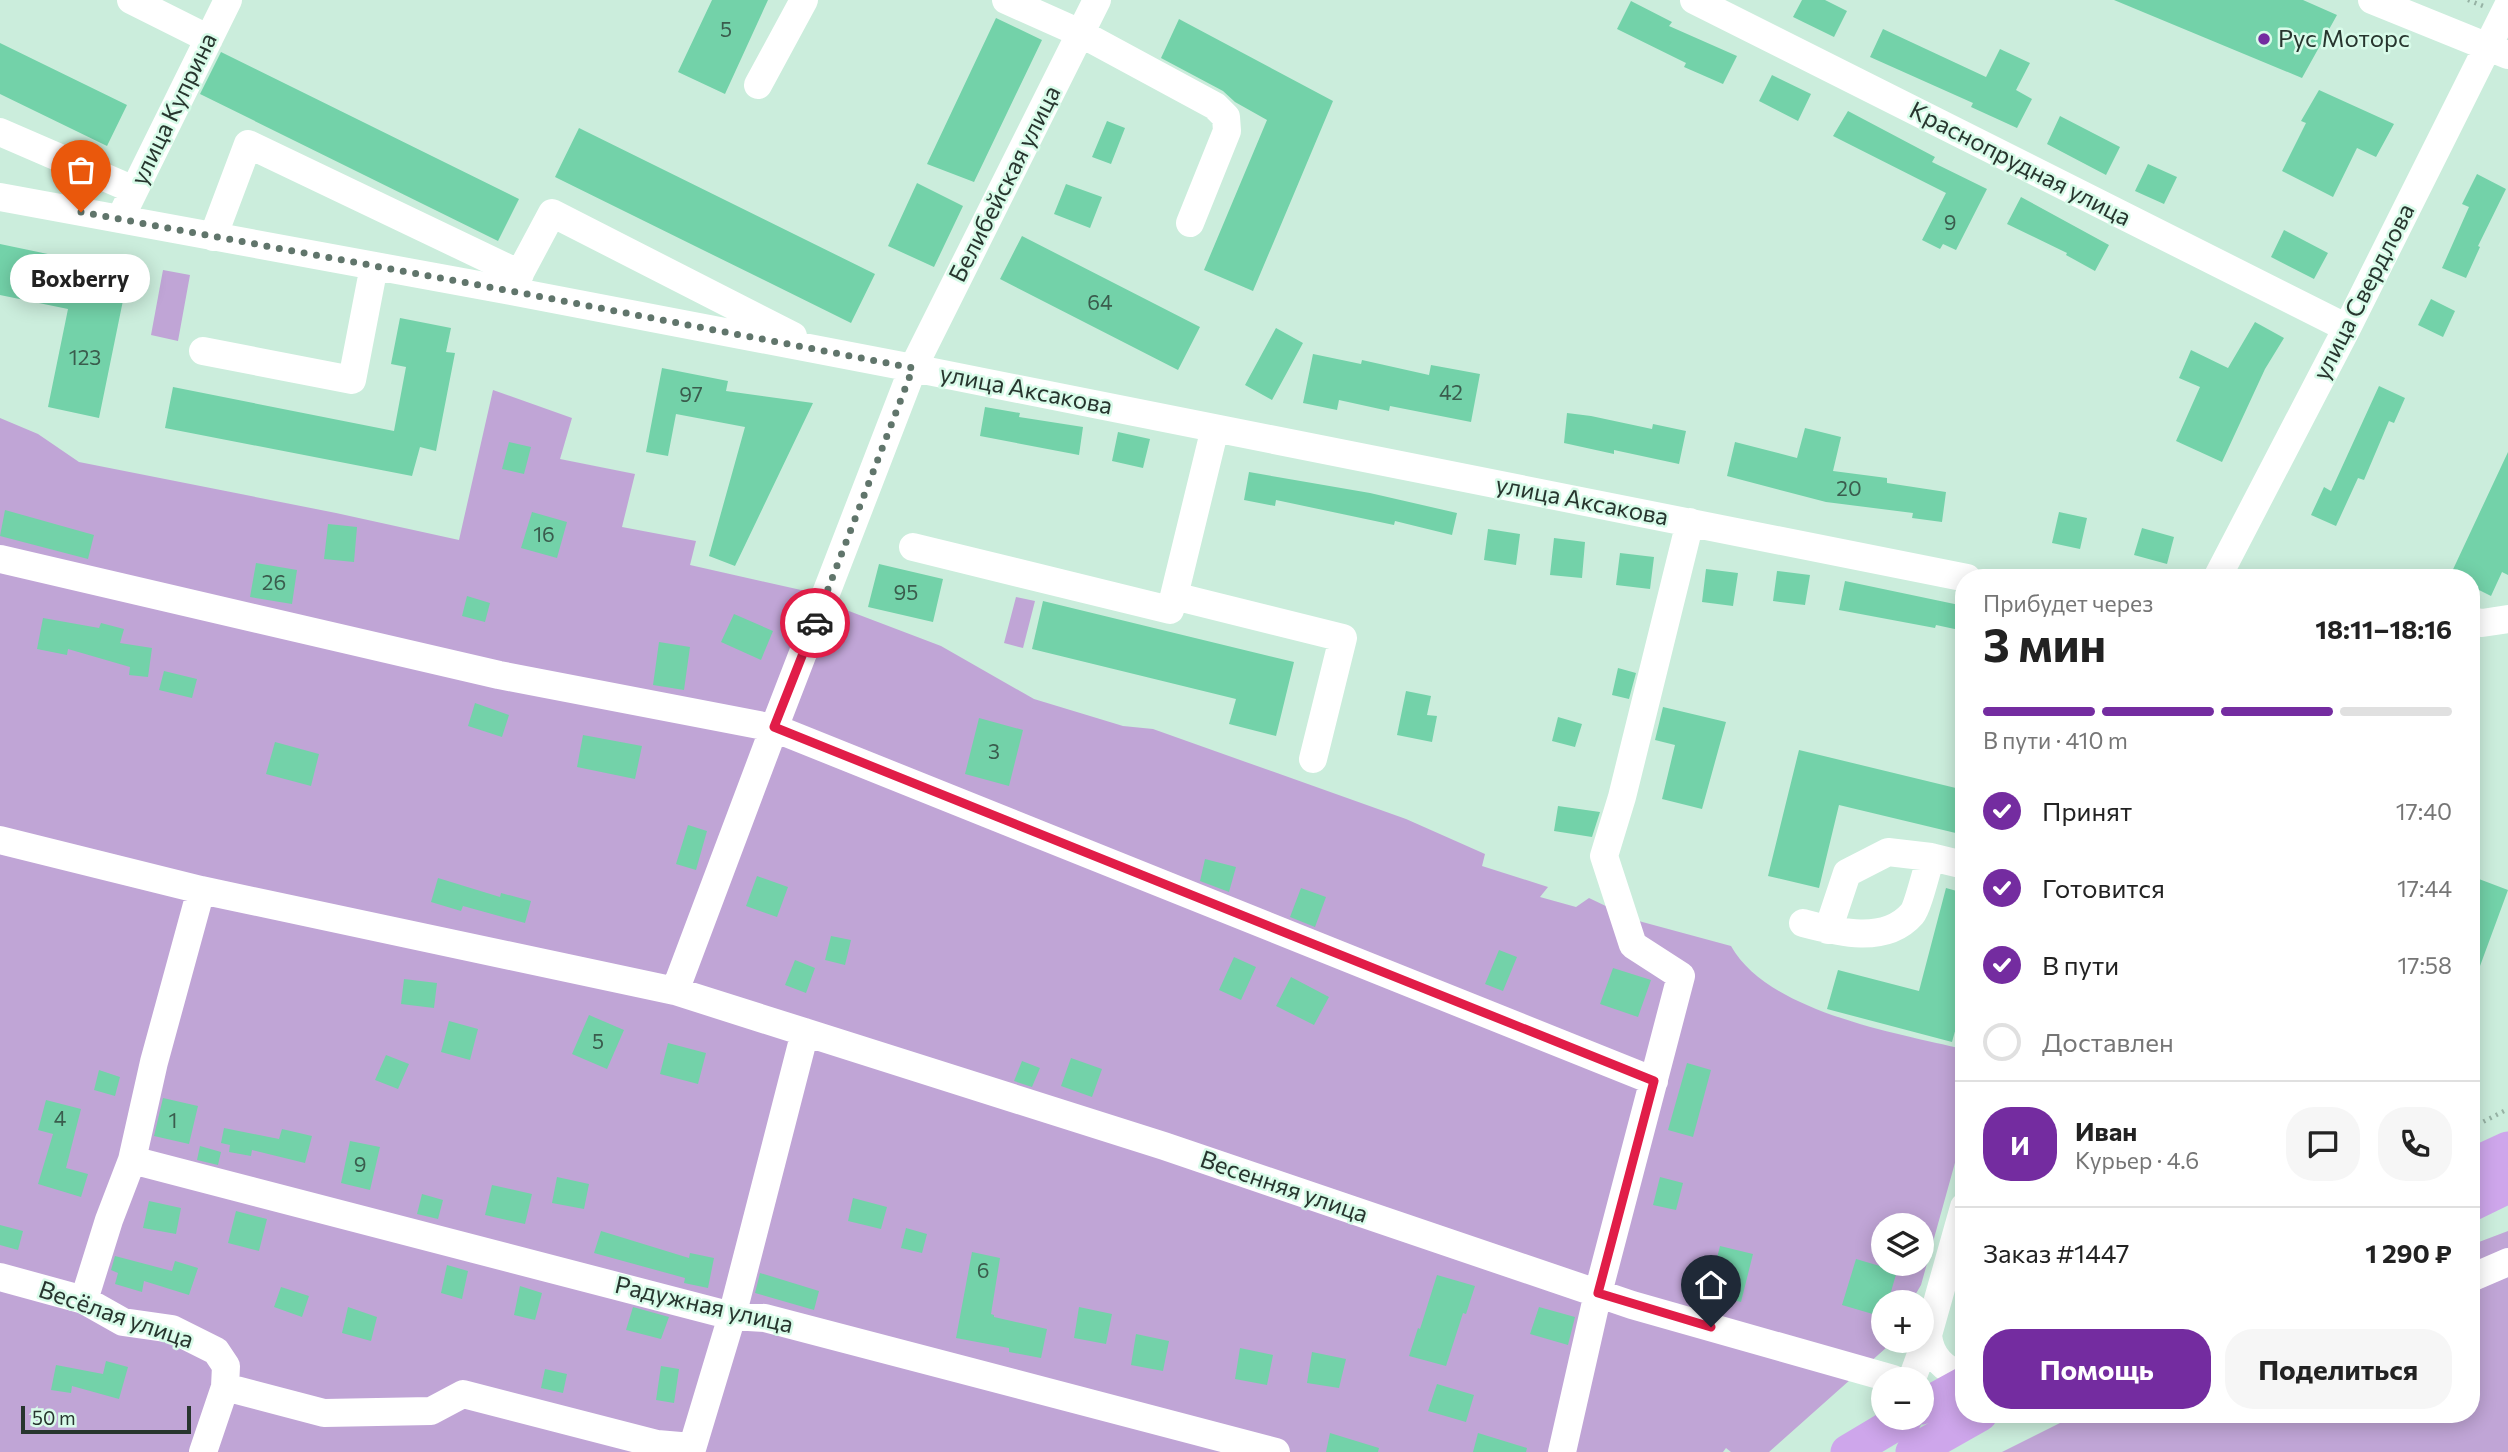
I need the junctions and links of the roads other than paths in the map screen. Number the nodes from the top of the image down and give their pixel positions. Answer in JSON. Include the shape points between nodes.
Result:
{"nodes":[{"id":1,"x":131,"y":0,"type":"edge"},
{"id":2,"x":228,"y":0,"type":"edge"},
{"id":3,"x":804,"y":0,"type":"edge"},
{"id":4,"x":1006,"y":0,"type":"edge"},
{"id":5,"x":1097,"y":0,"type":"edge"},
{"id":6,"x":1694,"y":0,"type":"edge"},
{"id":7,"x":2372,"y":0,"type":"edge"},
{"id":8,"x":2508,"y":6,"type":"edge"},
{"id":9,"x":1080,"y":33,"type":"junction"},
{"id":10,"x":209,"y":39,"type":"junction"},
{"id":11,"x":2498,"y":51,"type":"edge"},
{"id":12,"x":758,"y":85,"type":"dead end"},
{"id":13,"x":0,"y":132,"type":"edge"},
{"id":14,"x":134,"y":190,"type":"junction"},
{"id":15,"x":0,"y":197,"type":"edge"},
{"id":16,"x":120,"y":219,"type":"junction"},
{"id":17,"x":1189,"y":223,"type":"dead end"},
{"id":18,"x":213,"y":237,"type":"junction"},
{"id":19,"x":374,"y":266,"type":"junction"},
{"id":20,"x":516,"y":282,"type":"junction"},
{"id":21,"x":2347,"y":328,"type":"junction"},
{"id":22,"x":203,"y":351,"type":"dead end"},
{"id":23,"x":823,"y":351,"type":"junction"},
{"id":24,"x":913,"y":368,"type":"junction"},
{"id":25,"x":1215,"y":428,"type":"junction"},
{"id":26,"x":1690,"y":522,"type":"junction"},
{"id":27,"x":912,"y":547,"type":"dead end"},
{"id":28,"x":0,"y":559,"type":"edge"},
{"id":29,"x":2222,"y":569,"type":"edge"},
{"id":30,"x":1955,"y":576,"type":"edge"},
{"id":31,"x":1174,"y":596,"type":"junction"},
{"id":32,"x":2508,"y":619,"type":"edge"},
{"id":33,"x":2480,"y":623,"type":"edge"},
{"id":34,"x":774,"y":727,"type":"junction"},
{"id":35,"x":1313,"y":759,"type":"dead end"},
{"id":36,"x":0,"y":840,"type":"edge"},
{"id":37,"x":1931,"y":857,"type":"junction"},
{"id":38,"x":1955,"y":863,"type":"edge"},
{"id":39,"x":201,"y":890,"type":"junction"},
{"id":40,"x":675,"y":991,"type":"junction"},
{"id":41,"x":805,"y":1032,"type":"junction"},
{"id":42,"x":1654,"y":1081,"type":"junction"},
{"id":43,"x":2508,"y":1149,"type":"edge"},
{"id":44,"x":132,"y":1160,"type":"junction"},
{"id":45,"x":2480,"y":1162,"type":"edge"},
{"id":46,"x":2508,"y":1186,"type":"edge"},
{"id":47,"x":2480,"y":1200,"type":"edge"},
{"id":48,"x":1955,"y":1239,"type":"edge"},
{"id":49,"x":2508,"y":1262,"type":"edge"},
{"id":50,"x":2480,"y":1274,"type":"edge"},
{"id":51,"x":0,"y":1277,"type":"edge"},
{"id":52,"x":1598,"y":1293,"type":"junction"},
{"id":53,"x":84,"y":1300,"type":"junction"},
{"id":54,"x":1934,"y":1314,"type":"edge"},
{"id":55,"x":732,"y":1316,"type":"junction"},
{"id":56,"x":1933,"y":1353,"type":"edge"},
{"id":57,"x":1955,"y":1372,"type":"edge"},
{"id":58,"x":1871,"y":1373,"type":"edge"},
{"id":59,"x":225,"y":1387,"type":"junction"},
{"id":60,"x":1955,"y":1389,"type":"edge"},
{"id":61,"x":1934,"y":1400,"type":"edge"},
{"id":62,"x":1964,"y":1423,"type":"edge"},
{"id":63,"x":1882,"y":1430,"type":"edge"},
{"id":64,"x":692,"y":1449,"type":"edge"},
{"id":65,"x":203,"y":1452,"type":"edge"},
{"id":66,"x":1276,"y":1452,"type":"edge"},
{"id":67,"x":1562,"y":1452,"type":"edge"},
{"id":68,"x":1848,"y":1452,"type":"edge"},
{"id":69,"x":1913,"y":1452,"type":"edge"}],
"edges":[{"from":1,"to":10,"type":"street"},
{"from":2,"to":10,"type":"street","name":"улица Куприна"},
{"from":3,"to":12,"type":"street"},
{"from":4,"to":9,"type":"street"},
{"from":5,"to":9,"type":"street","name":"Белибейская улица"},
{"from":6,"to":21,"type":"street","name":"Краснопрудная улица"},
{"from":7,"to":11,"type":"street"},
{"from":8,"to":11,"type":"street","name":"улица Свердлова"},
{"from":9,"to":17,"type":"street","via":[[1215,106],[1226,117],[1227,131]]},
{"from":9,"to":24,"type":"street","name":"Белибейская улица"},
{"from":10,"to":14,"type":"street","name":"улица Куприна"},
{"from":11,"to":21,"type":"street","name":"улица Свердлова"},
{"from":13,"to":14,"type":"street"},
{"from":14,"to":16,"type":"street","name":"улица Куприна"},
{"from":15,"to":16,"type":"street","name":"улица Аксакова"},
{"from":16,"to":18,"type":"street","name":"улица Аксакова"},
{"from":18,"to":19,"type":"street","name":"улица Аксакова"},
{"from":18,"to":20,"type":"street","via":[[248,144]]},
{"from":19,"to":20,"type":"street","name":"улица Аксакова"},
{"from":19,"to":22,"type":"street","via":[[352,380]]},
{"from":20,"to":23,"type":"street","name":"улица Аксакова"},
{"from":20,"to":23,"type":"street","via":[[552,213]]},
{"from":21,"to":29,"type":"street","name":"улица Свердлова"},
{"from":23,"to":24,"type":"street","name":"улица Аксакова"},
{"from":24,"to":25,"type":"street","name":"улица Аксакова"},
{"from":24,"to":34,"type":"street","name":"Белибейская улица"},
{"from":25,"to":26,"type":"street","name":"улица Аксакова"},
{"from":25,"to":31,"type":"street"},
{"from":26,"to":30,"type":"street","name":"улица Аксакова"},
{"from":26,"to":42,"type":"street","via":[[1604,856],[1633,945],[1681,976]]},
{"from":27,"to":31,"type":"street","via":[[1170,610]]},
{"from":28,"to":34,"type":"street","via":[[499,675]]},
{"from":31,"to":35,"type":"street","via":[[1343,638]]},
{"from":32,"to":33,"type":"street"},
{"from":34,"to":40,"type":"street","name":"Белибейская улица"},
{"from":34,"to":42,"type":"street"},
{"from":36,"to":39,"type":"street","name":"Весенняя улица"},
{"from":37,"to":37,"type":"street","via":[[1888,852],[1847,873],[1816,926],[1858,934],[1888,930],[1914,914]]},
{"from":37,"to":38,"type":"street"},
{"from":39,"to":40,"type":"street","name":"Весенняя улица"},
{"from":39,"to":44,"type":"street"},
{"from":40,"to":41,"type":"street","name":"Весенняя улица"},
{"from":41,"to":52,"type":"street","name":"Весенняя улица","via":[[1164,1146]]},
{"from":41,"to":55,"type":"street"},
{"from":42,"to":52,"type":"street"},
{"from":43,"to":45,"type":"main road"},
{"from":44,"to":53,"type":"street"},
{"from":44,"to":55,"type":"street","name":"Радужная улица"},
{"from":46,"to":47,"type":"main road"},
{"from":48,"to":54,"type":"street"},
{"from":49,"to":50,"type":"street"},
{"from":51,"to":53,"type":"street","name":"Весёлая улица"},
{"from":52,"to":58,"type":"street","name":"Весенняя улица"},
{"from":52,"to":67,"type":"street"},
{"from":53,"to":59,"type":"street","name":"Весёлая улица","via":[[123,1322],[172,1329],[216,1351],[226,1366]]},
{"from":55,"to":64,"type":"street"},
{"from":55,"to":66,"type":"street","name":"Радужная улица","via":[[765,1318]]},
{"from":56,"to":57,"type":"street"},
{"from":59,"to":64,"type":"street","via":[[324,1413],[431,1412],[463,1394]]},
{"from":59,"to":65,"type":"street"},
{"from":60,"to":61,"type":"main road"},
{"from":62,"to":69,"type":"main road"},
{"from":63,"to":68,"type":"main road"}]}
